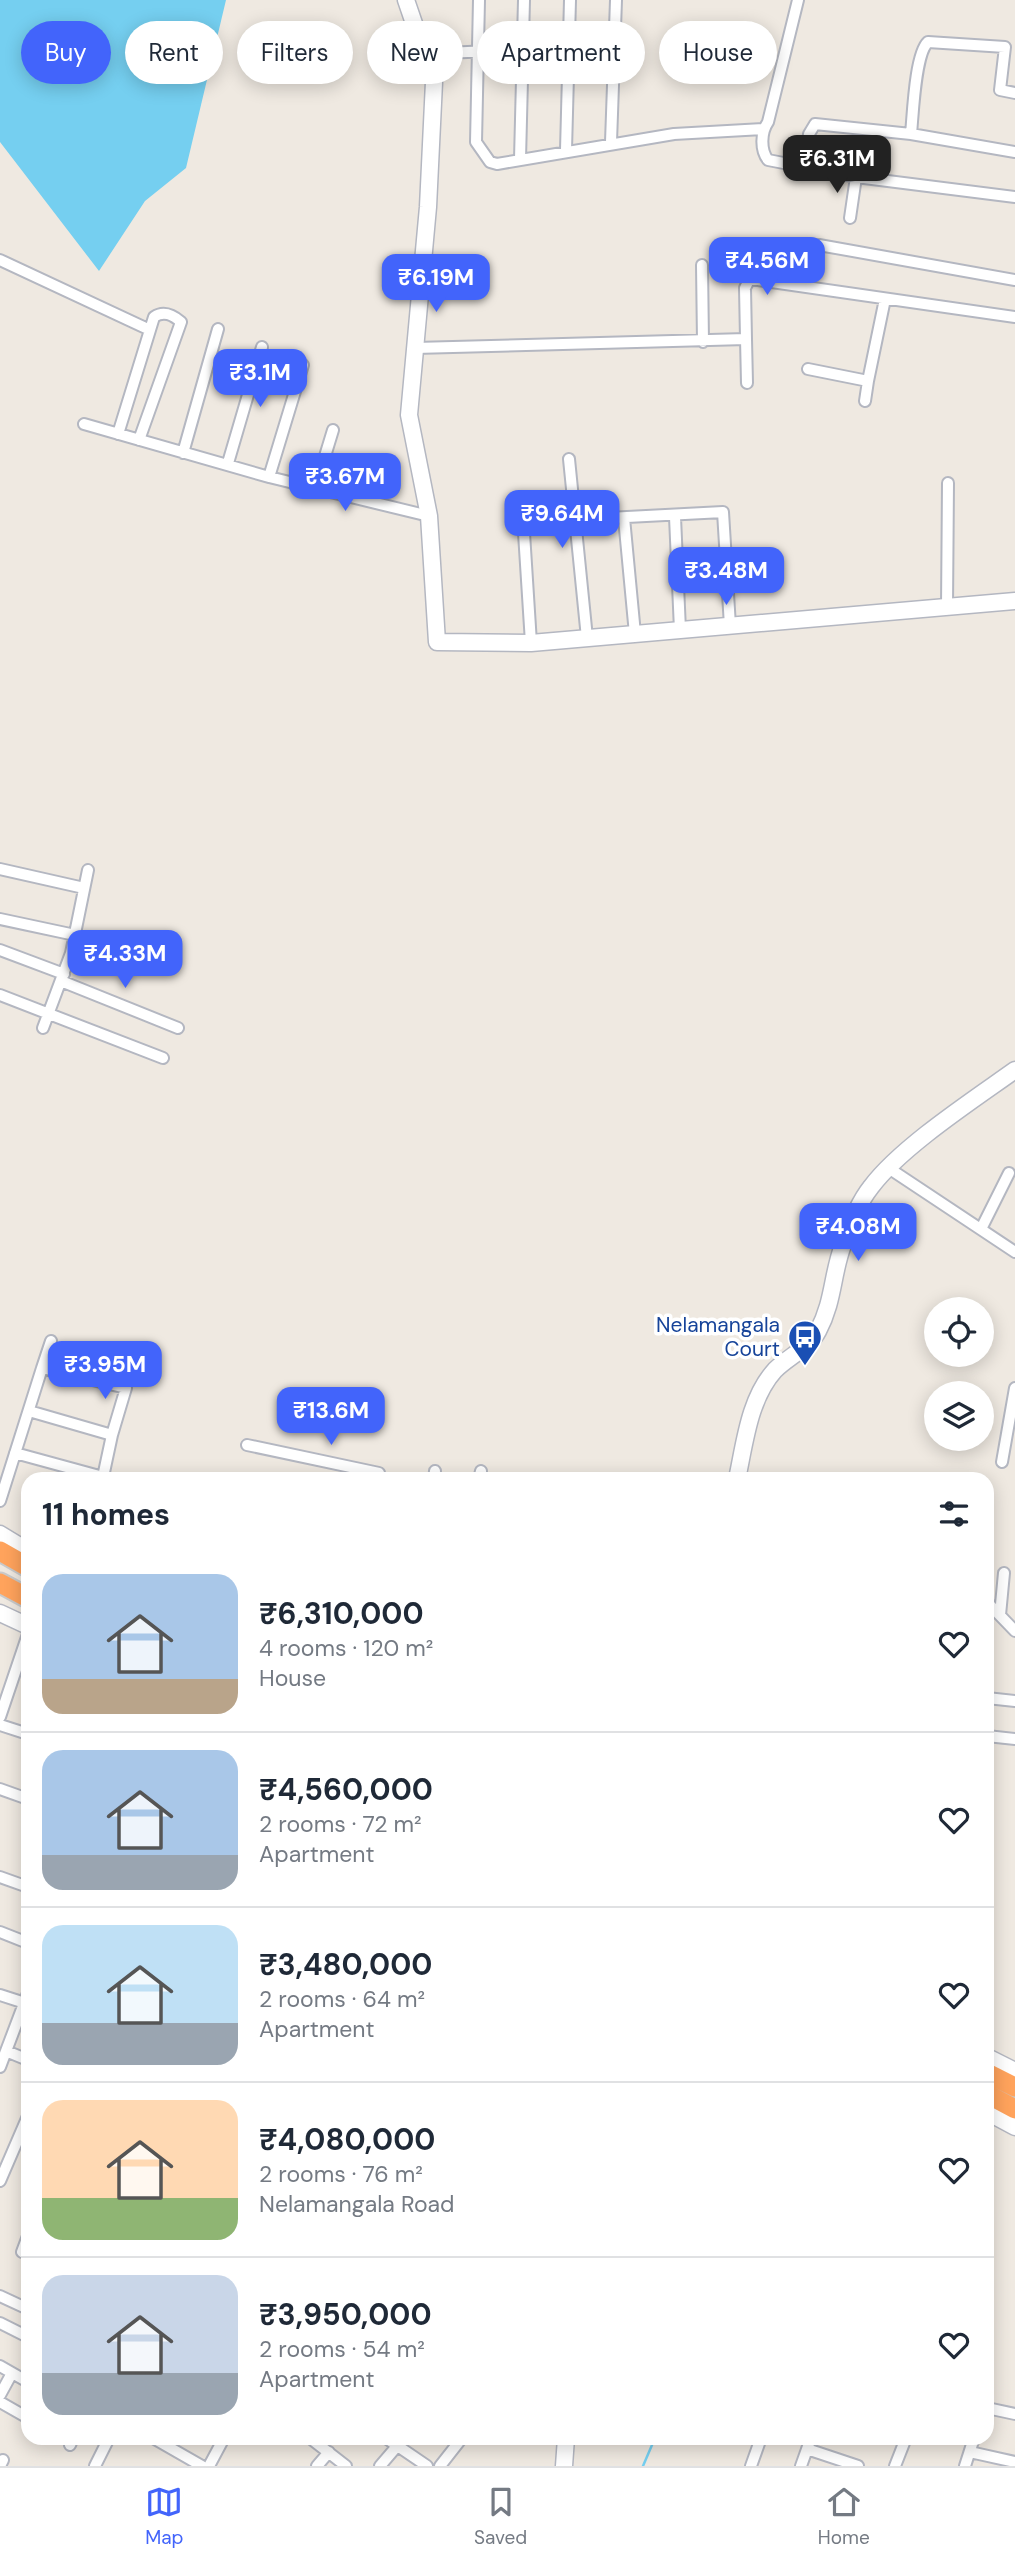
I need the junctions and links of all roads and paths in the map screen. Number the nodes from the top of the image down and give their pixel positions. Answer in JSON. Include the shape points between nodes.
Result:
{"nodes":[{"id":1,"x":406,"y":0,"type":"edge"},
{"id":2,"x":479,"y":0,"type":"edge"},
{"id":3,"x":524,"y":0,"type":"edge"},
{"id":4,"x":570,"y":0,"type":"edge"},
{"id":5,"x":616,"y":0,"type":"edge"},
{"id":6,"x":798,"y":0,"type":"edge"},
{"id":7,"x":413,"y":21,"type":"edge"},
{"id":8,"x":479,"y":21,"type":"edge"},
{"id":9,"x":524,"y":21,"type":"edge"},
{"id":10,"x":570,"y":21,"type":"edge"},
{"id":11,"x":616,"y":21,"type":"edge"},
{"id":12,"x":434,"y":84,"type":"edge"},
{"id":13,"x":477,"y":84,"type":"edge"},
{"id":14,"x":522,"y":84,"type":"edge"},
{"id":15,"x":568,"y":84,"type":"edge"},
{"id":16,"x":613,"y":84,"type":"edge"},
{"id":17,"x":1015,"y":93,"type":"edge"},
{"id":18,"x":763,"y":128,"type":"junction"},
{"id":19,"x":911,"y":134,"type":"junction"},
{"id":20,"x":611,"y":142,"type":"junction"},
{"id":21,"x":566,"y":150,"type":"junction"},
{"id":22,"x":1015,"y":152,"type":"edge"},
{"id":23,"x":520,"y":159,"type":"junction"},
{"id":24,"x":804,"y":166,"type":"junction"},
{"id":25,"x":856,"y":177,"type":"junction"},
{"id":26,"x":1015,"y":197,"type":"edge"},
{"id":27,"x":850,"y":218,"type":"dead end"},
{"id":28,"x":819,"y":246,"type":"dead end"},
{"id":29,"x":0,"y":260,"type":"edge"},
{"id":30,"x":702,"y":265,"type":"dead end"},
{"id":31,"x":1015,"y":279,"type":"edge"},
{"id":32,"x":885,"y":299,"type":"junction"},
{"id":33,"x":1015,"y":317,"type":"edge"},
{"id":34,"x":218,"y":329,"type":"dead end"},
{"id":35,"x":150,"y":330,"type":"junction"},
{"id":36,"x":746,"y":339,"type":"junction"},
{"id":37,"x":703,"y":342,"type":"junction"},
{"id":38,"x":262,"y":347,"type":"dead end"},
{"id":39,"x":415,"y":348,"type":"junction"},
{"id":40,"x":303,"y":365,"type":"dead end"},
{"id":41,"x":808,"y":369,"type":"dead end"},
{"id":42,"x":868,"y":381,"type":"junction"},
{"id":43,"x":747,"y":383,"type":"dead end"},
{"id":44,"x":865,"y":401,"type":"dead end"},
{"id":45,"x":84,"y":424,"type":"dead end"},
{"id":46,"x":333,"y":430,"type":"dead end"},
{"id":47,"x":118,"y":434,"type":"junction"},
{"id":48,"x":139,"y":440,"type":"junction"},
{"id":49,"x":183,"y":453,"type":"junction"},
{"id":50,"x":569,"y":459,"type":"dead end"},
{"id":51,"x":228,"y":463,"type":"junction"},
{"id":52,"x":269,"y":477,"type":"junction"},
{"id":53,"x":948,"y":483,"type":"dead end"},
{"id":54,"x":315,"y":489,"type":"junction"},
{"id":55,"x":429,"y":516,"type":"junction"},
{"id":56,"x":675,"y":517,"type":"junction"},
{"id":57,"x":624,"y":518,"type":"junction"},
{"id":58,"x":575,"y":520,"type":"junction"},
{"id":59,"x":1015,"y":601,"type":"edge"},
{"id":60,"x":947,"y":607,"type":"junction"},
{"id":61,"x":730,"y":625,"type":"junction"},
{"id":62,"x":680,"y":630,"type":"junction"},
{"id":63,"x":635,"y":634,"type":"junction"},
{"id":64,"x":587,"y":638,"type":"junction"},
{"id":65,"x":531,"y":643,"type":"junction"},
{"id":66,"x":0,"y":869,"type":"edge"},
{"id":67,"x":88,"y":870,"type":"dead end"},
{"id":68,"x":84,"y":888,"type":"junction"},
{"id":69,"x":0,"y":919,"type":"edge"},
{"id":70,"x":75,"y":935,"type":"junction"},
{"id":71,"x":0,"y":950,"type":"edge"},
{"id":72,"x":62,"y":978,"type":"junction"},
{"id":73,"x":0,"y":995,"type":"edge"},
{"id":74,"x":49,"y":1014,"type":"junction"},
{"id":75,"x":43,"y":1028,"type":"dead end"},
{"id":76,"x":178,"y":1028,"type":"dead end"},
{"id":77,"x":163,"y":1058,"type":"dead end"},
{"id":78,"x":1015,"y":1070,"type":"edge"},
{"id":79,"x":890,"y":1169,"type":"junction"},
{"id":80,"x":1009,"y":1173,"type":"dead end"},
{"id":81,"x":982,"y":1227,"type":"junction"},
{"id":82,"x":1015,"y":1252,"type":"edge"},
{"id":83,"x":51,"y":1341,"type":"dead end"},
{"id":84,"x":42,"y":1368,"type":"junction"},
{"id":85,"x":1015,"y":1388,"type":"edge"},
{"id":86,"x":29,"y":1411,"type":"junction"},
{"id":87,"x":112,"y":1435,"type":"junction"},
{"id":88,"x":247,"y":1445,"type":"dead end"},
{"id":89,"x":15,"y":1453,"type":"junction"},
{"id":90,"x":1002,"y":1462,"type":"dead end"},
{"id":91,"x":85,"y":1472,"type":"edge"},
{"id":92,"x":104,"y":1472,"type":"edge"},
{"id":93,"x":374,"y":1472,"type":"edge"},
{"id":94,"x":739,"y":1472,"type":"edge"},
{"id":95,"x":0,"y":1501,"type":"edge"},
{"id":96,"x":0,"y":1534,"type":"edge"},
{"id":97,"x":21,"y":1547,"type":"edge"},
{"id":98,"x":0,"y":1551,"type":"edge"},
{"id":99,"x":21,"y":1563,"type":"edge"},
{"id":100,"x":1004,"y":1573,"type":"dead end"},
{"id":101,"x":0,"y":1583,"type":"edge"},
{"id":102,"x":21,"y":1594,"type":"edge"},
{"id":103,"x":994,"y":1609,"type":"edge"},
{"id":104,"x":0,"y":1613,"type":"edge"},
{"id":105,"x":1000,"y":1615,"type":"junction"},
{"id":106,"x":21,"y":1623,"type":"edge"},
{"id":107,"x":1015,"y":1631,"type":"edge"},
{"id":108,"x":21,"y":1655,"type":"edge"},
{"id":109,"x":994,"y":1699,"type":"edge"},
{"id":110,"x":1015,"y":1701,"type":"edge"},
{"id":111,"x":0,"y":1717,"type":"edge"},
{"id":112,"x":0,"y":1725,"type":"edge"},
{"id":113,"x":21,"y":1732,"type":"edge"},
{"id":114,"x":994,"y":1737,"type":"edge"},
{"id":115,"x":1015,"y":1739,"type":"edge"},
{"id":116,"x":0,"y":1789,"type":"edge"},
{"id":117,"x":21,"y":1797,"type":"edge"},
{"id":118,"x":0,"y":1877,"type":"edge"},
{"id":119,"x":21,"y":1885,"type":"edge"},
{"id":120,"x":0,"y":1932,"type":"edge"},
{"id":121,"x":21,"y":1940,"type":"edge"},
{"id":122,"x":0,"y":1995,"type":"edge"},
{"id":123,"x":21,"y":1999,"type":"edge"},
{"id":124,"x":21,"y":2014,"type":"edge"},
{"id":125,"x":2,"y":2057,"type":"edge"},
{"id":126,"x":21,"y":2059,"type":"edge"},
{"id":127,"x":994,"y":2060,"type":"edge"},
{"id":128,"x":1015,"y":2071,"type":"edge"},
{"id":129,"x":994,"y":2076,"type":"edge"},
{"id":130,"x":1015,"y":2087,"type":"edge"},
{"id":131,"x":994,"y":2098,"type":"edge"},
{"id":132,"x":1015,"y":2109,"type":"edge"},
{"id":133,"x":994,"y":2116,"type":"edge"},
{"id":134,"x":1015,"y":2127,"type":"edge"},
{"id":135,"x":21,"y":2132,"type":"edge"},
{"id":136,"x":0,"y":2181,"type":"edge"},
{"id":137,"x":0,"y":2296,"type":"edge"},
{"id":138,"x":21,"y":2306,"type":"edge"},
{"id":139,"x":0,"y":2323,"type":"edge"},
{"id":140,"x":21,"y":2334,"type":"edge"},
{"id":141,"x":0,"y":2367,"type":"edge"},
{"id":142,"x":12,"y":2374,"type":"junction"},
{"id":143,"x":21,"y":2378,"type":"edge"},
{"id":144,"x":0,"y":2395,"type":"edge"},
{"id":145,"x":0,"y":2402,"type":"edge"},
{"id":146,"x":994,"y":2410,"type":"edge"},
{"id":147,"x":21,"y":2414,"type":"edge"},
{"id":148,"x":1015,"y":2414,"type":"edge"},
{"id":149,"x":106,"y":2445,"type":"edge"},
{"id":150,"x":173,"y":2445,"type":"edge"},
{"id":151,"x":220,"y":2445,"type":"edge"},
{"id":152,"x":319,"y":2445,"type":"edge"},
{"id":153,"x":398,"y":2445,"type":"edge"},
{"id":154,"x":404,"y":2445,"type":"edge"},
{"id":155,"x":456,"y":2445,"type":"edge"},
{"id":156,"x":566,"y":2445,"type":"edge"},
{"id":157,"x":758,"y":2445,"type":"edge"},
{"id":158,"x":808,"y":2445,"type":"edge"},
{"id":159,"x":813,"y":2445,"type":"edge"},
{"id":160,"x":903,"y":2445,"type":"edge"},
{"id":161,"x":972,"y":2445,"type":"edge"},
{"id":162,"x":328,"y":2452,"type":"junction"},
{"id":163,"x":970,"y":2452,"type":"junction"},
{"id":164,"x":1015,"y":2462,"type":"edge"},
{"id":165,"x":855,"y":2465,"type":"edge"},
{"id":166,"x":95,"y":2466,"type":"edge"},
{"id":167,"x":202,"y":2466,"type":"edge"},
{"id":168,"x":209,"y":2466,"type":"edge"},
{"id":169,"x":317,"y":2466,"type":"edge"},
{"id":170,"x":346,"y":2466,"type":"edge"},
{"id":171,"x":380,"y":2466,"type":"edge"},
{"id":172,"x":427,"y":2466,"type":"edge"},
{"id":173,"x":440,"y":2466,"type":"edge"},
{"id":174,"x":564,"y":2466,"type":"edge"},
{"id":175,"x":751,"y":2466,"type":"edge"},
{"id":176,"x":801,"y":2466,"type":"edge"},
{"id":177,"x":895,"y":2466,"type":"edge"},
{"id":178,"x":965,"y":2466,"type":"edge"}],
"edges":[{"from":1,"to":7,"type":"street"},
{"from":2,"to":8,"type":"street"},
{"from":3,"to":9,"type":"street"},
{"from":4,"to":10,"type":"street"},
{"from":5,"to":11,"type":"street"},
{"from":6,"to":18,"type":"street"},
{"from":12,"to":39,"type":"street"},
{"from":13,"to":23,"type":"street","via":[[476,142],[490,162]]},
{"from":14,"to":23,"type":"street"},
{"from":15,"to":21,"type":"street"},
{"from":16,"to":20,"type":"street"},
{"from":17,"to":19,"type":"street","via":[[1000,90],[1005,47],[928,42]]},
{"from":18,"to":20,"type":"street"},
{"from":18,"to":24,"type":"street","via":[[763,152],[768,160]]},
{"from":19,"to":22,"type":"street"},
{"from":19,"to":24,"type":"street","via":[[815,124],[808,134]]},
{"from":20,"to":21,"type":"street"},
{"from":21,"to":23,"type":"street"},
{"from":24,"to":25,"type":"street"},
{"from":25,"to":26,"type":"street"},
{"from":25,"to":27,"type":"street"},
{"from":28,"to":31,"type":"street"},
{"from":29,"to":35,"type":"street"},
{"from":30,"to":37,"type":"street"},
{"from":32,"to":33,"type":"street"},
{"from":32,"to":36,"type":"street","via":[[749,280],[745,288]]},
{"from":32,"to":42,"type":"street"},
{"from":34,"to":49,"type":"street"},
{"from":35,"to":47,"type":"street"},
{"from":35,"to":48,"type":"street","via":[[160,313],[181,322]]},
{"from":36,"to":37,"type":"street"},
{"from":36,"to":43,"type":"street"},
{"from":37,"to":39,"type":"street"},
{"from":38,"to":51,"type":"street"},
{"from":39,"to":55,"type":"street","via":[[409,415]]},
{"from":40,"to":52,"type":"street"},
{"from":41,"to":42,"type":"street"},
{"from":42,"to":44,"type":"street"},
{"from":45,"to":47,"type":"street"},
{"from":46,"to":54,"type":"street"},
{"from":47,"to":48,"type":"street"},
{"from":48,"to":49,"type":"street"},
{"from":49,"to":51,"type":"street"},
{"from":50,"to":58,"type":"street"},
{"from":51,"to":52,"type":"street"},
{"from":52,"to":54,"type":"street"},
{"from":53,"to":60,"type":"street"},
{"from":54,"to":55,"type":"street"},
{"from":55,"to":65,"type":"street","via":[[437,642]]},
{"from":56,"to":57,"type":"street"},
{"from":56,"to":61,"type":"street","via":[[723,513]]},
{"from":56,"to":62,"type":"street"},
{"from":57,"to":58,"type":"street"},
{"from":57,"to":63,"type":"street"},
{"from":58,"to":64,"type":"street"},
{"from":58,"to":65,"type":"street","via":[[524,524]]},
{"from":59,"to":60,"type":"street"},
{"from":60,"to":61,"type":"street"},
{"from":61,"to":62,"type":"street"},
{"from":62,"to":63,"type":"street"},
{"from":63,"to":64,"type":"street"},
{"from":64,"to":65,"type":"street"},
{"from":66,"to":68,"type":"street"},
{"from":67,"to":68,"type":"street"},
{"from":68,"to":70,"type":"street"},
{"from":69,"to":70,"type":"street"},
{"from":70,"to":72,"type":"street"},
{"from":71,"to":72,"type":"street"},
{"from":72,"to":74,"type":"street"},
{"from":72,"to":76,"type":"street"},
{"from":73,"to":74,"type":"street"},
{"from":74,"to":75,"type":"street"},
{"from":74,"to":77,"type":"street"},
{"from":78,"to":79,"type":"street","via":[[960,1109]]},
{"from":79,"to":81,"type":"street"},
{"from":79,"to":94,"type":"street","via":[[870,1188],[842,1246],[831,1305],[817,1335],[762,1385]]},
{"from":80,"to":81,"type":"street"},
{"from":81,"to":82,"type":"street"},
{"from":83,"to":84,"type":"street"},
{"from":84,"to":86,"type":"street"},
{"from":84,"to":87,"type":"street","via":[[125,1388]]},
{"from":85,"to":90,"type":"street"},
{"from":86,"to":87,"type":"street"},
{"from":86,"to":89,"type":"street"},
{"from":87,"to":92,"type":"street"},
{"from":88,"to":93,"type":"street"},
{"from":89,"to":91,"type":"street"},
{"from":89,"to":95,"type":"street"},
{"from":96,"to":97,"type":"street"},
{"from":98,"to":99,"type":"highway"},
{"from":100,"to":105,"type":"street"},
{"from":101,"to":102,"type":"highway"},
{"from":103,"to":105,"type":"street"},
{"from":104,"to":106,"type":"street"},
{"from":105,"to":107,"type":"street"},
{"from":108,"to":111,"type":"street"},
{"from":109,"to":110,"type":"street"},
{"from":112,"to":113,"type":"street"},
{"from":114,"to":115,"type":"street"},
{"from":116,"to":117,"type":"street"},
{"from":118,"to":119,"type":"street"},
{"from":120,"to":121,"type":"street"},
{"from":122,"to":123,"type":"street"},
{"from":124,"to":125,"type":"street"},
{"from":125,"to":126,"type":"street"},
{"from":127,"to":128,"type":"street"},
{"from":129,"to":130,"type":"highway"},
{"from":131,"to":132,"type":"highway"},
{"from":133,"to":134,"type":"street"},
{"from":135,"to":136,"type":"street"},
{"from":137,"to":138,"type":"street"},
{"from":139,"to":140,"type":"street"},
{"from":141,"to":142,"type":"street"},
{"from":142,"to":143,"type":"street"},
{"from":142,"to":144,"type":"street"},
{"from":145,"to":147,"type":"street"},
{"from":146,"to":148,"type":"street"},
{"from":149,"to":166,"type":"street"},
{"from":150,"to":167,"type":"street"},
{"from":151,"to":168,"type":"street"},
{"from":152,"to":162,"type":"street"},
{"from":153,"to":171,"type":"street"},
{"from":154,"to":172,"type":"street"},
{"from":155,"to":173,"type":"street"},
{"from":156,"to":174,"type":"street"},
{"from":157,"to":175,"type":"street"},
{"from":158,"to":176,"type":"street"},
{"from":159,"to":165,"type":"street"},
{"from":160,"to":177,"type":"street"},
{"from":161,"to":163,"type":"street"},
{"from":162,"to":169,"type":"street"},
{"from":162,"to":170,"type":"street"},
{"from":163,"to":164,"type":"street"},
{"from":163,"to":178,"type":"street"}]}
